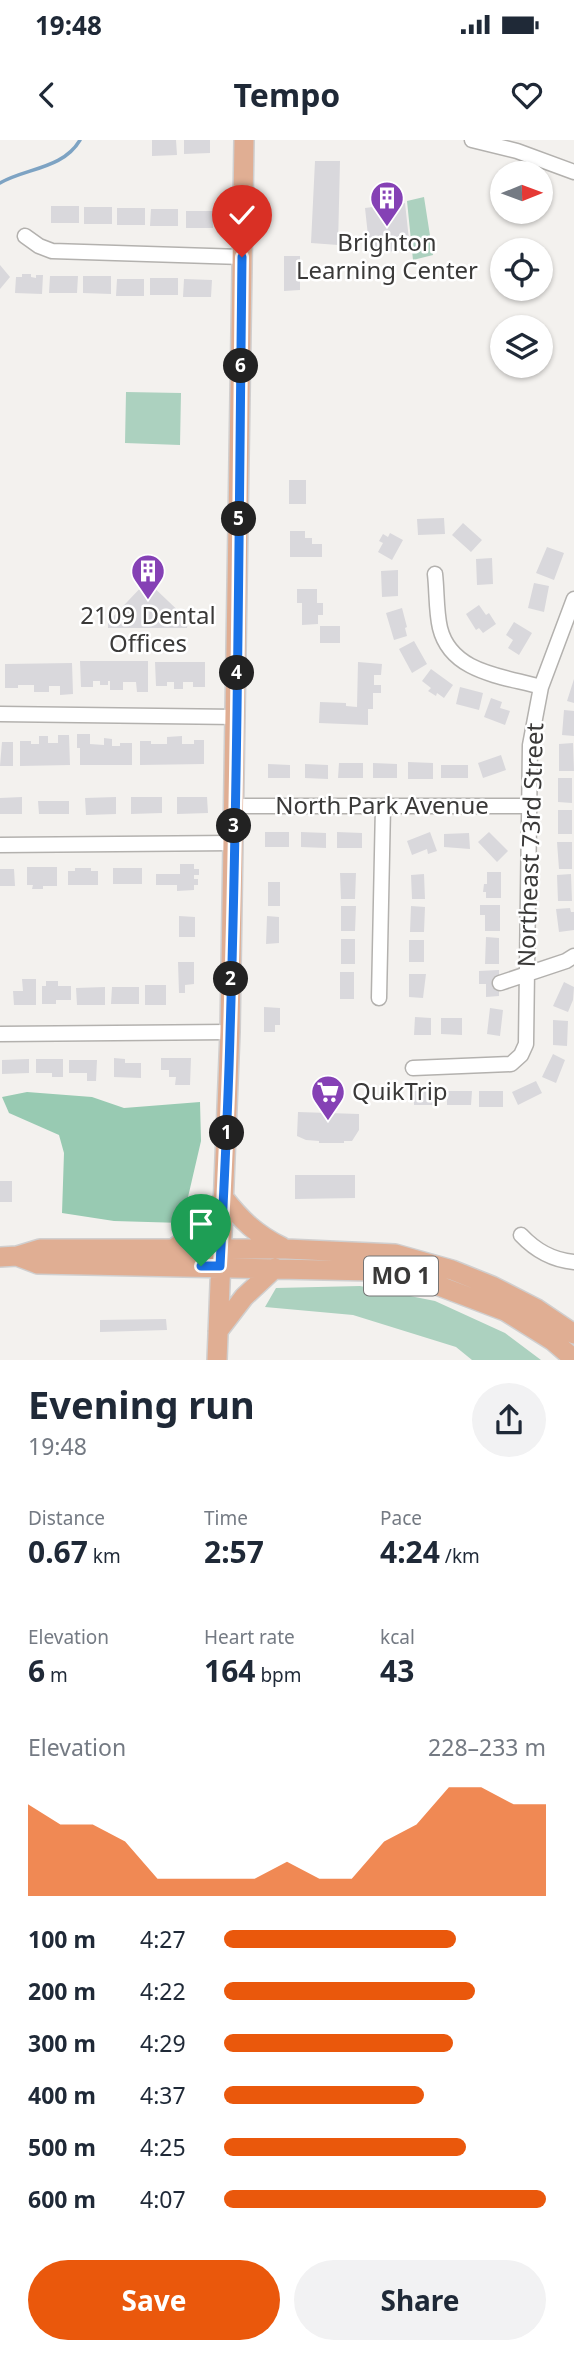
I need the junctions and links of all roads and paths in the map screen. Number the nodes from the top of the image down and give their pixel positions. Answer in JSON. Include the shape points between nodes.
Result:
{"nodes":[{"id":1,"x":244,"y":140,"type":"edge"},
{"id":2,"x":472,"y":140,"type":"edge"},
{"id":3,"x":574,"y":172,"type":"edge"},
{"id":4,"x":25,"y":236,"type":"dead end"},
{"id":5,"x":242,"y":257,"type":"junction"},
{"id":6,"x":435,"y":574,"type":"dead end"},
{"id":7,"x":574,"y":599,"type":"edge"},
{"id":8,"x":541,"y":687,"type":"junction"},
{"id":9,"x":0,"y":714,"type":"edge"},
{"id":10,"x":237,"y":717,"type":"junction"},
{"id":11,"x":235,"y":806,"type":"junction"},
{"id":12,"x":383,"y":806,"type":"junction"},
{"id":13,"x":529,"y":806,"type":"junction"},
{"id":14,"x":234,"y":843,"type":"junction"},
{"id":15,"x":0,"y":845,"type":"edge"},
{"id":16,"x":574,"y":956,"type":"edge"},
{"id":17,"x":527,"y":974,"type":"junction"},
{"id":18,"x":500,"y":984,"type":"dead end"},
{"id":19,"x":379,"y":998,"type":"dead end"},
{"id":20,"x":230,"y":1032,"type":"junction"},
{"id":21,"x":0,"y":1034,"type":"edge"},
{"id":22,"x":413,"y":1068,"type":"dead end"},
{"id":23,"x":224,"y":1198,"type":"junction"},
{"id":24,"x":522,"y":1235,"type":"dead end"},
{"id":25,"x":286,"y":1249,"type":"junction"},
{"id":26,"x":172,"y":1250,"type":"junction"},
{"id":27,"x":8,"y":1256,"type":"edge"},
{"id":28,"x":221,"y":1258,"type":"junction"},
{"id":29,"x":574,"y":1262,"type":"edge"},
{"id":30,"x":275,"y":1268,"type":"junction"},
{"id":31,"x":218,"y":1331,"type":"junction"},
{"id":32,"x":570,"y":1351,"type":"edge"},
{"id":33,"x":217,"y":1360,"type":"edge"}],
"edges":[{"from":1,"to":5,"type":"main road"},
{"from":2,"to":3,"type":"street"},
{"from":4,"to":5,"type":"street","via":[[52,251]]},
{"from":5,"to":10,"type":"main road"},
{"from":6,"to":8,"type":"street","via":[[440,629],[457,658],[468,666]]},
{"from":7,"to":8,"type":"street","name":"Northeast 73rd Street"},
{"from":8,"to":13,"type":"street","name":"Northeast 73rd Street","via":[[530,746]]},
{"from":9,"to":10,"type":"street"},
{"from":10,"to":11,"type":"main road"},
{"from":11,"to":12,"type":"street","name":"North Park Avenue"},
{"from":11,"to":14,"type":"main road"},
{"from":12,"to":13,"type":"street","name":"North Park Avenue"},
{"from":12,"to":19,"type":"street"},
{"from":13,"to":17,"type":"street","name":"Northeast 73rd Street"},
{"from":14,"to":15,"type":"street"},
{"from":14,"to":20,"type":"main road"},
{"from":16,"to":17,"type":"street"},
{"from":17,"to":18,"type":"street"},
{"from":17,"to":22,"type":"street","name":"Northeast 73rd Street","via":[[526,1044],[511,1064]]},
{"from":20,"to":21,"type":"street"},
{"from":20,"to":23,"type":"main road"},
{"from":23,"to":25,"type":"main road","via":[[248,1226]]},
{"from":23,"to":26,"type":"main road","via":[[197,1231]]},
{"from":23,"to":28,"type":"main road"},
{"from":24,"to":29,"type":"street","via":[[537,1251]]},
{"from":25,"to":28,"type":"main road","number":"MO 1"},
{"from":25,"to":32,"type":"main road","number":"MO 1","via":[[395,1254],[453,1269],[537,1309]]},
{"from":26,"to":27,"type":"main road","number":"MO 1","via":[[40,1249]]},
{"from":26,"to":28,"type":"main road","number":"MO 1"},
{"from":27,"to":28,"type":"main road","number":"MO 1","via":[[38,1264]]},
{"from":28,"to":30,"type":"main road","number":"MO 1"},
{"from":28,"to":31,"type":"main road"},
{"from":30,"to":31,"type":"main road","via":[[244,1297]]},
{"from":30,"to":32,"type":"main road","number":"MO 1","via":[[371,1270],[426,1281],[505,1311]]},
{"from":31,"to":33,"type":"main road"}]}
